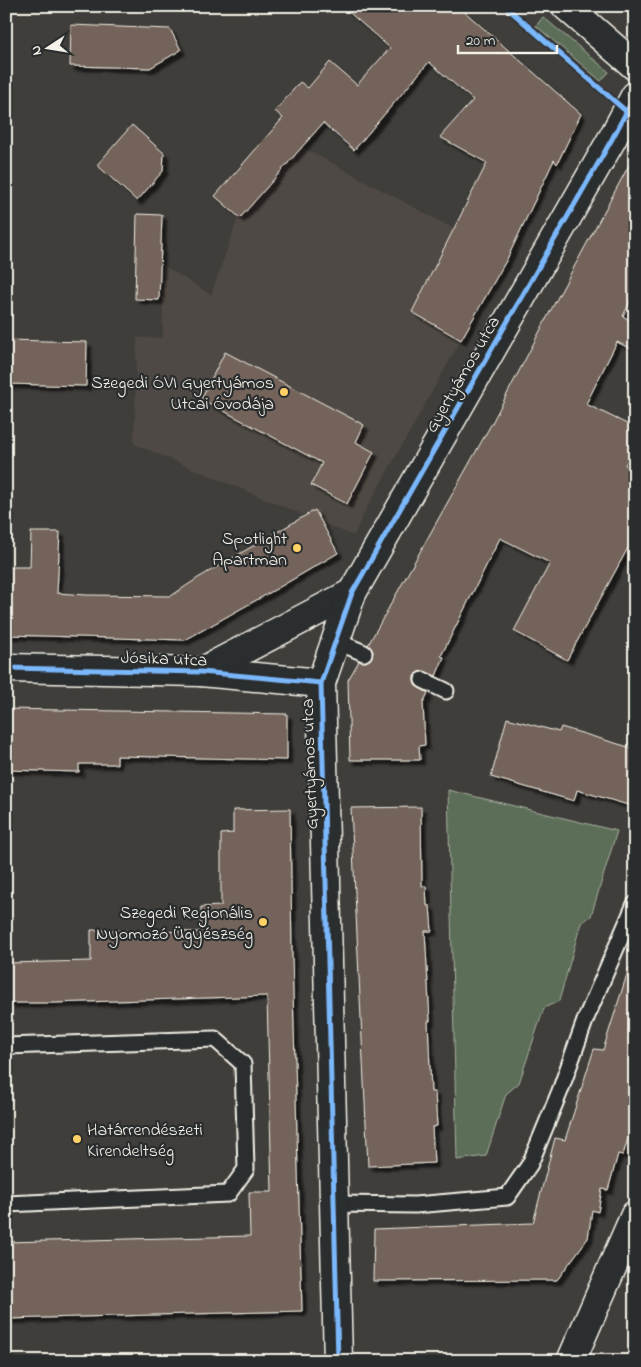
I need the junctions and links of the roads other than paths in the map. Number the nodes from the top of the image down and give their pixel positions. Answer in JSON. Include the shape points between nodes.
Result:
{"nodes":[{"id":1,"x":566,"y":6,"type":"edge"},
{"id":2,"x":635,"y":66,"type":"edge"},
{"id":3,"x":635,"y":96,"type":"edge"},
{"id":4,"x":352,"y":593,"type":"junction"},
{"id":5,"x":336,"y":641,"type":"junction"},
{"id":6,"x":364,"y":653,"type":"dead end"},
{"id":7,"x":6,"y":668,"type":"edge"},
{"id":8,"x":201,"y":672,"type":"junction"},
{"id":9,"x":423,"y":680,"type":"dead end"},
{"id":10,"x":321,"y":684,"type":"junction"},
{"id":11,"x":446,"y":691,"type":"dead end"},
{"id":12,"x":635,"y":904,"type":"edge"},
{"id":13,"x":6,"y":1046,"type":"edge"},
{"id":14,"x":6,"y":1204,"type":"edge"},
{"id":15,"x":335,"y":1204,"type":"junction"},
{"id":16,"x":635,"y":1215,"type":"edge"},
{"id":17,"x":338,"y":1361,"type":"edge"},
{"id":18,"x":570,"y":1361,"type":"edge"}],
"edges":[{"from":1,"to":2,"type":"street"},
{"from":3,"to":4,"type":"street","name":"Gyertyámos utca"},
{"from":4,"to":5,"type":"street","name":"Gyertyámos utca"},
{"from":4,"to":8,"type":"street","name":"Jósika utca"},
{"from":5,"to":6,"type":"lane"},
{"from":5,"to":10,"type":"street","name":"Gyertyámos utca"},
{"from":7,"to":8,"type":"street","name":"Jósika utca"},
{"from":8,"to":10,"type":"street","name":"Jósika utca"},
{"from":9,"to":11,"type":"lane"},
{"from":10,"to":15,"type":"street","name":"Gyertyámos utca"},
{"from":12,"to":15,"type":"lane","via":[[586,1018],[530,1164],[507,1197],[415,1205]]},
{"from":13,"to":14,"type":"lane","via":[[215,1039],[243,1064],[246,1169],[228,1194]]},
{"from":15,"to":17,"type":"street","name":"Gyertyámos utca"},
{"from":16,"to":18,"type":"street"}]}
